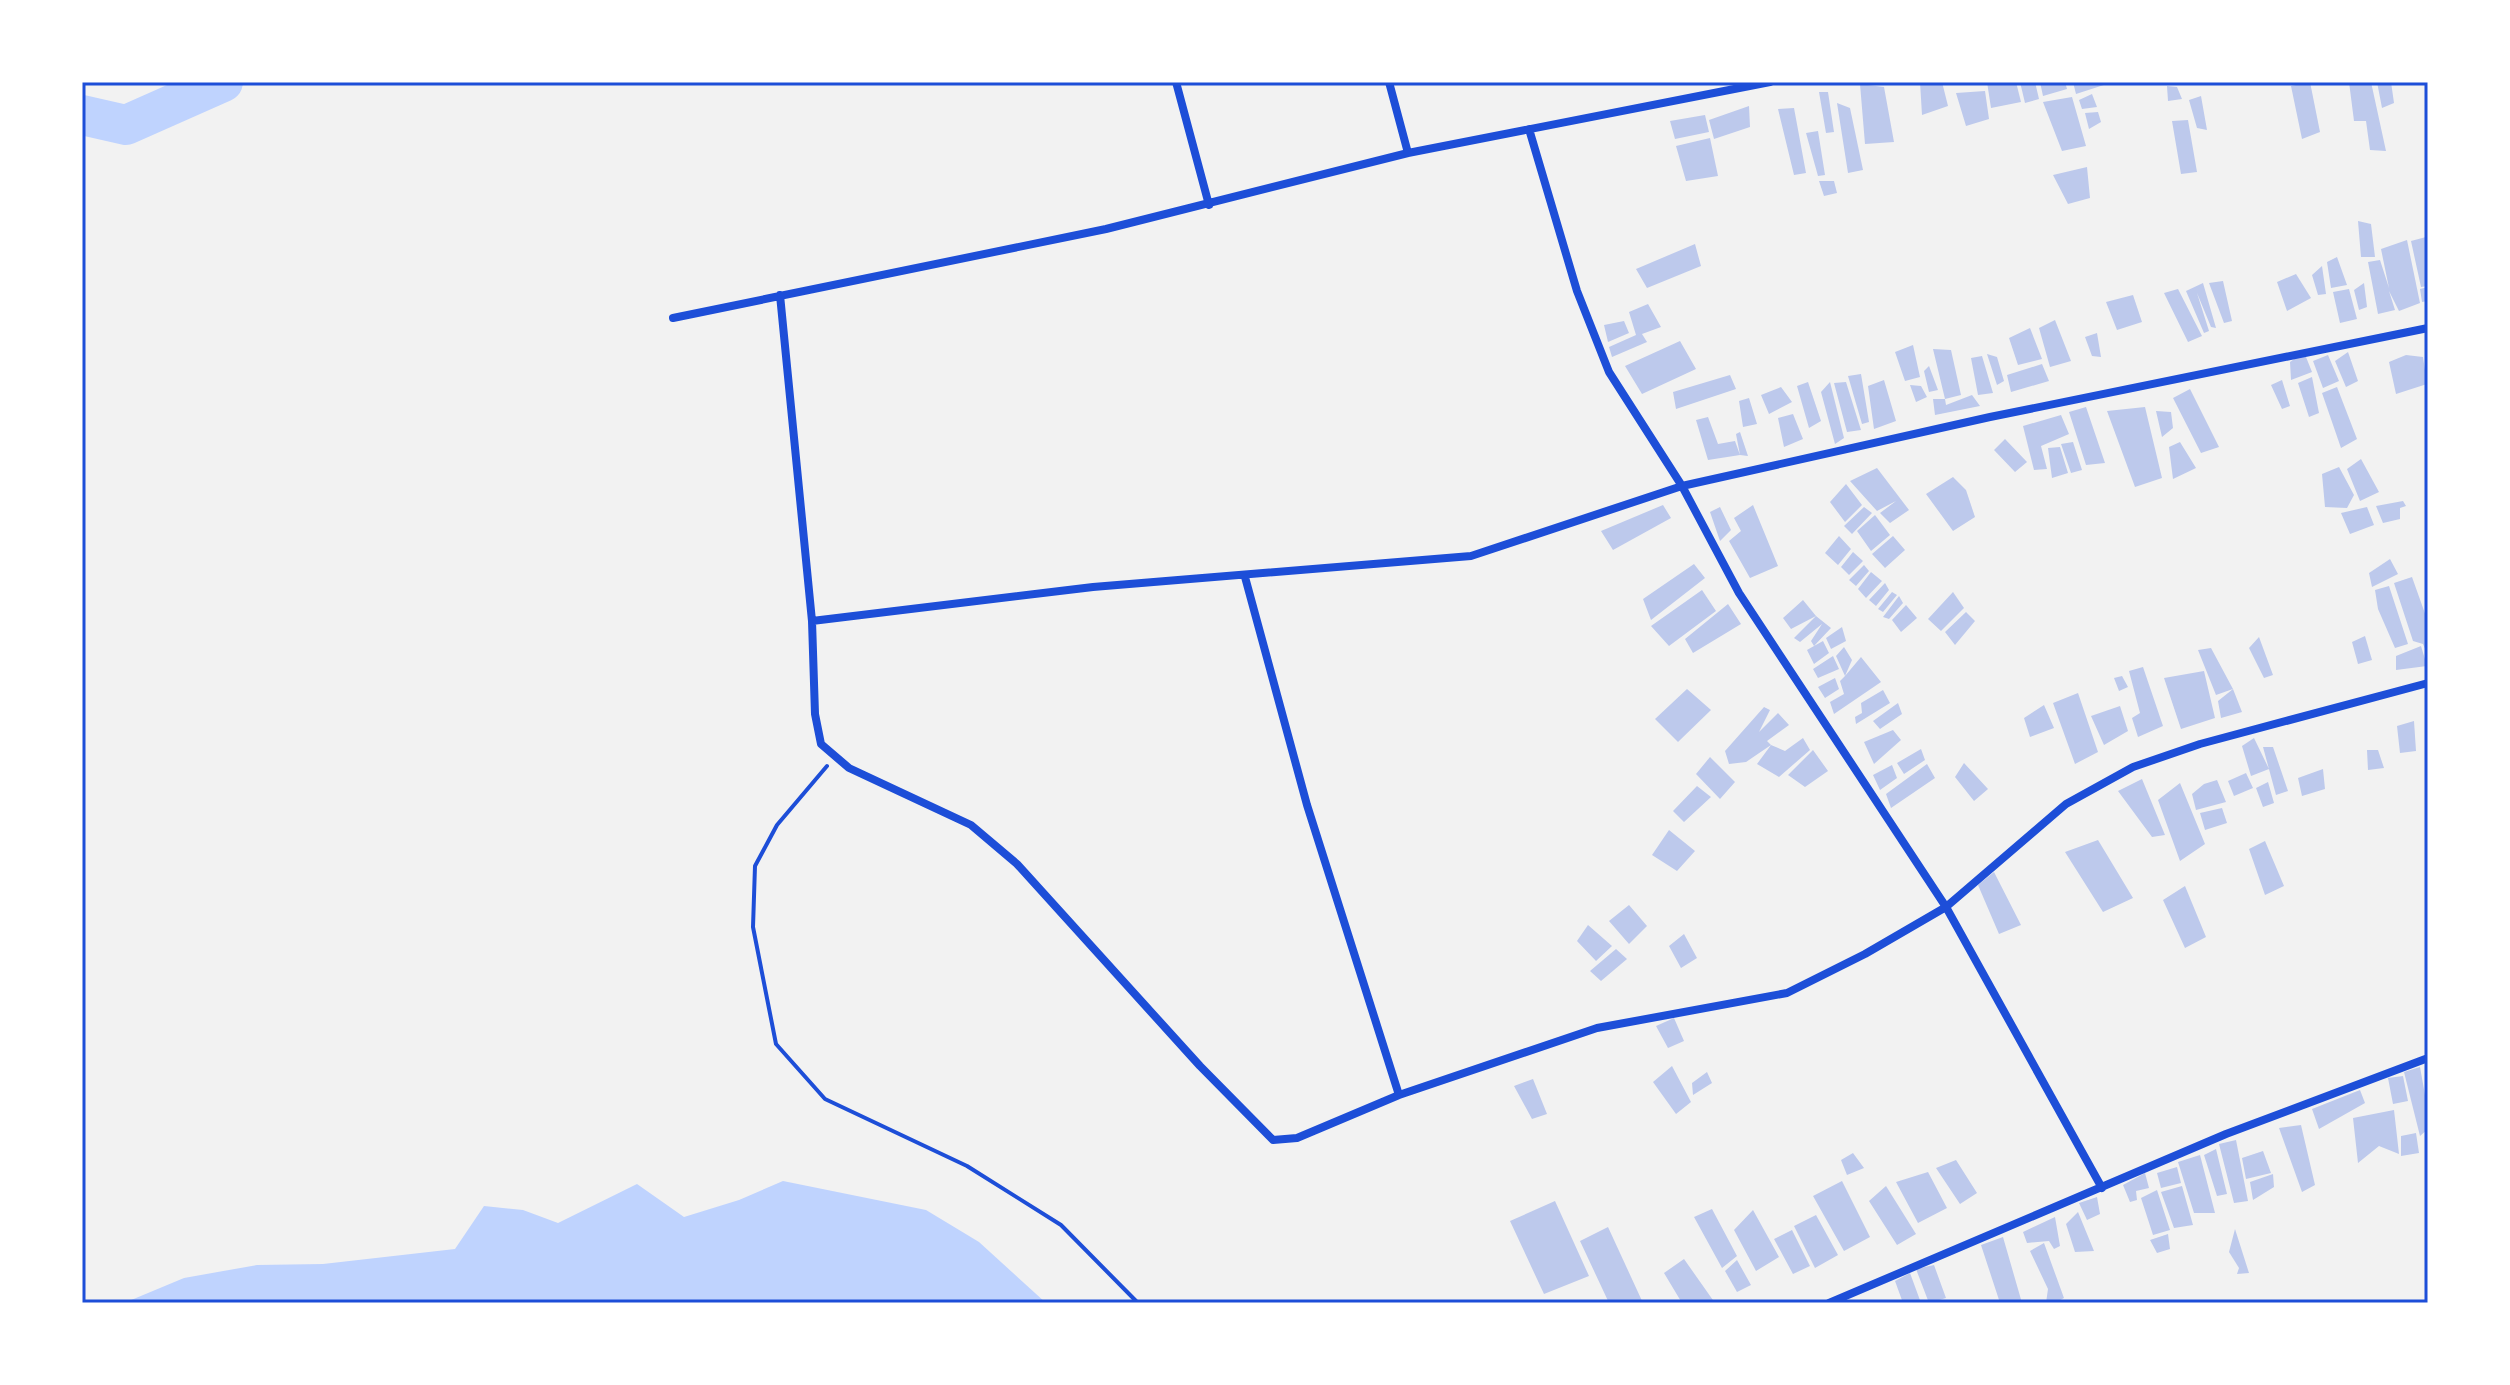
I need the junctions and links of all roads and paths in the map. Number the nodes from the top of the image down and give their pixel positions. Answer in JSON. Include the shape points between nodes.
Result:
{"nodes":[{"id":1,"x":1176,"y":82,"type":"edge"},
{"id":2,"x":1389,"y":82,"type":"edge"},
{"id":3,"x":1770,"y":82,"type":"edge"},
{"id":4,"x":1529,"y":129,"type":"junction"},
{"id":5,"x":1408,"y":153,"type":"junction"},
{"id":6,"x":1209,"y":205,"type":"junction"},
{"id":7,"x":780,"y":295,"type":"junction"},
{"id":8,"x":673,"y":318,"type":"dead end"},
{"id":9,"x":2428,"y":328,"type":"edge"},
{"id":10,"x":1682,"y":486,"type":"junction"},
{"id":11,"x":1245,"y":577,"type":"junction"},
{"id":12,"x":812,"y":621,"type":"junction"},
{"id":13,"x":2428,"y":683,"type":"edge"},
{"id":14,"x":834,"y":758,"type":"junction"},
{"id":15,"x":1946,"y":907,"type":"junction"},
{"id":16,"x":2428,"y":1058,"type":"edge"},
{"id":17,"x":1399,"y":1095,"type":"junction"},
{"id":18,"x":2102,"y":1188,"type":"junction"},
{"id":19,"x":1138,"y":1303,"type":"edge"},
{"id":20,"x":1829,"y":1303,"type":"edge"}],
"edges":[{"from":1,"to":6,"type":"street"},
{"from":2,"to":5,"type":"street"},
{"from":3,"to":4,"type":"street"},
{"from":4,"to":5,"type":"street"},
{"from":4,"to":10,"type":"street","via":[[1577,291],[1609,372]]},
{"from":5,"to":6,"type":"street"},
{"from":6,"to":7,"type":"street"},
{"from":7,"to":8,"type":"street"},
{"from":7,"to":12,"type":"street"},
{"from":9,"to":10,"type":"street"},
{"from":10,"to":11,"type":"street","via":[[1471,556]]},
{"from":10,"to":15,"type":"street","via":[[1739,593]]},
{"from":11,"to":12,"type":"street","via":[[1093,587]]},
{"from":11,"to":17,"type":"street","via":[[1307,805]]},
{"from":12,"to":14,"type":"street","via":[[815,714],[821,744]]},
{"from":13,"to":15,"type":"street","via":[[2133,767],[2066,804]]},
{"from":14,"to":17,"type":"street","via":[[971,825],[1017,864],[1273,1140],[1297,1138]]},
{"from":14,"to":19,"type":"path","via":[[777,825],[755,866],[753,927],[776,1044],[825,1099],[967,1166],[1061,1225]]},
{"from":15,"to":17,"type":"street","via":[[1787,993],[1637,1018]]},
{"from":15,"to":18,"type":"street"},
{"from":16,"to":18,"type":"street","via":[[2226,1134]]},
{"from":18,"to":20,"type":"street"}]}
